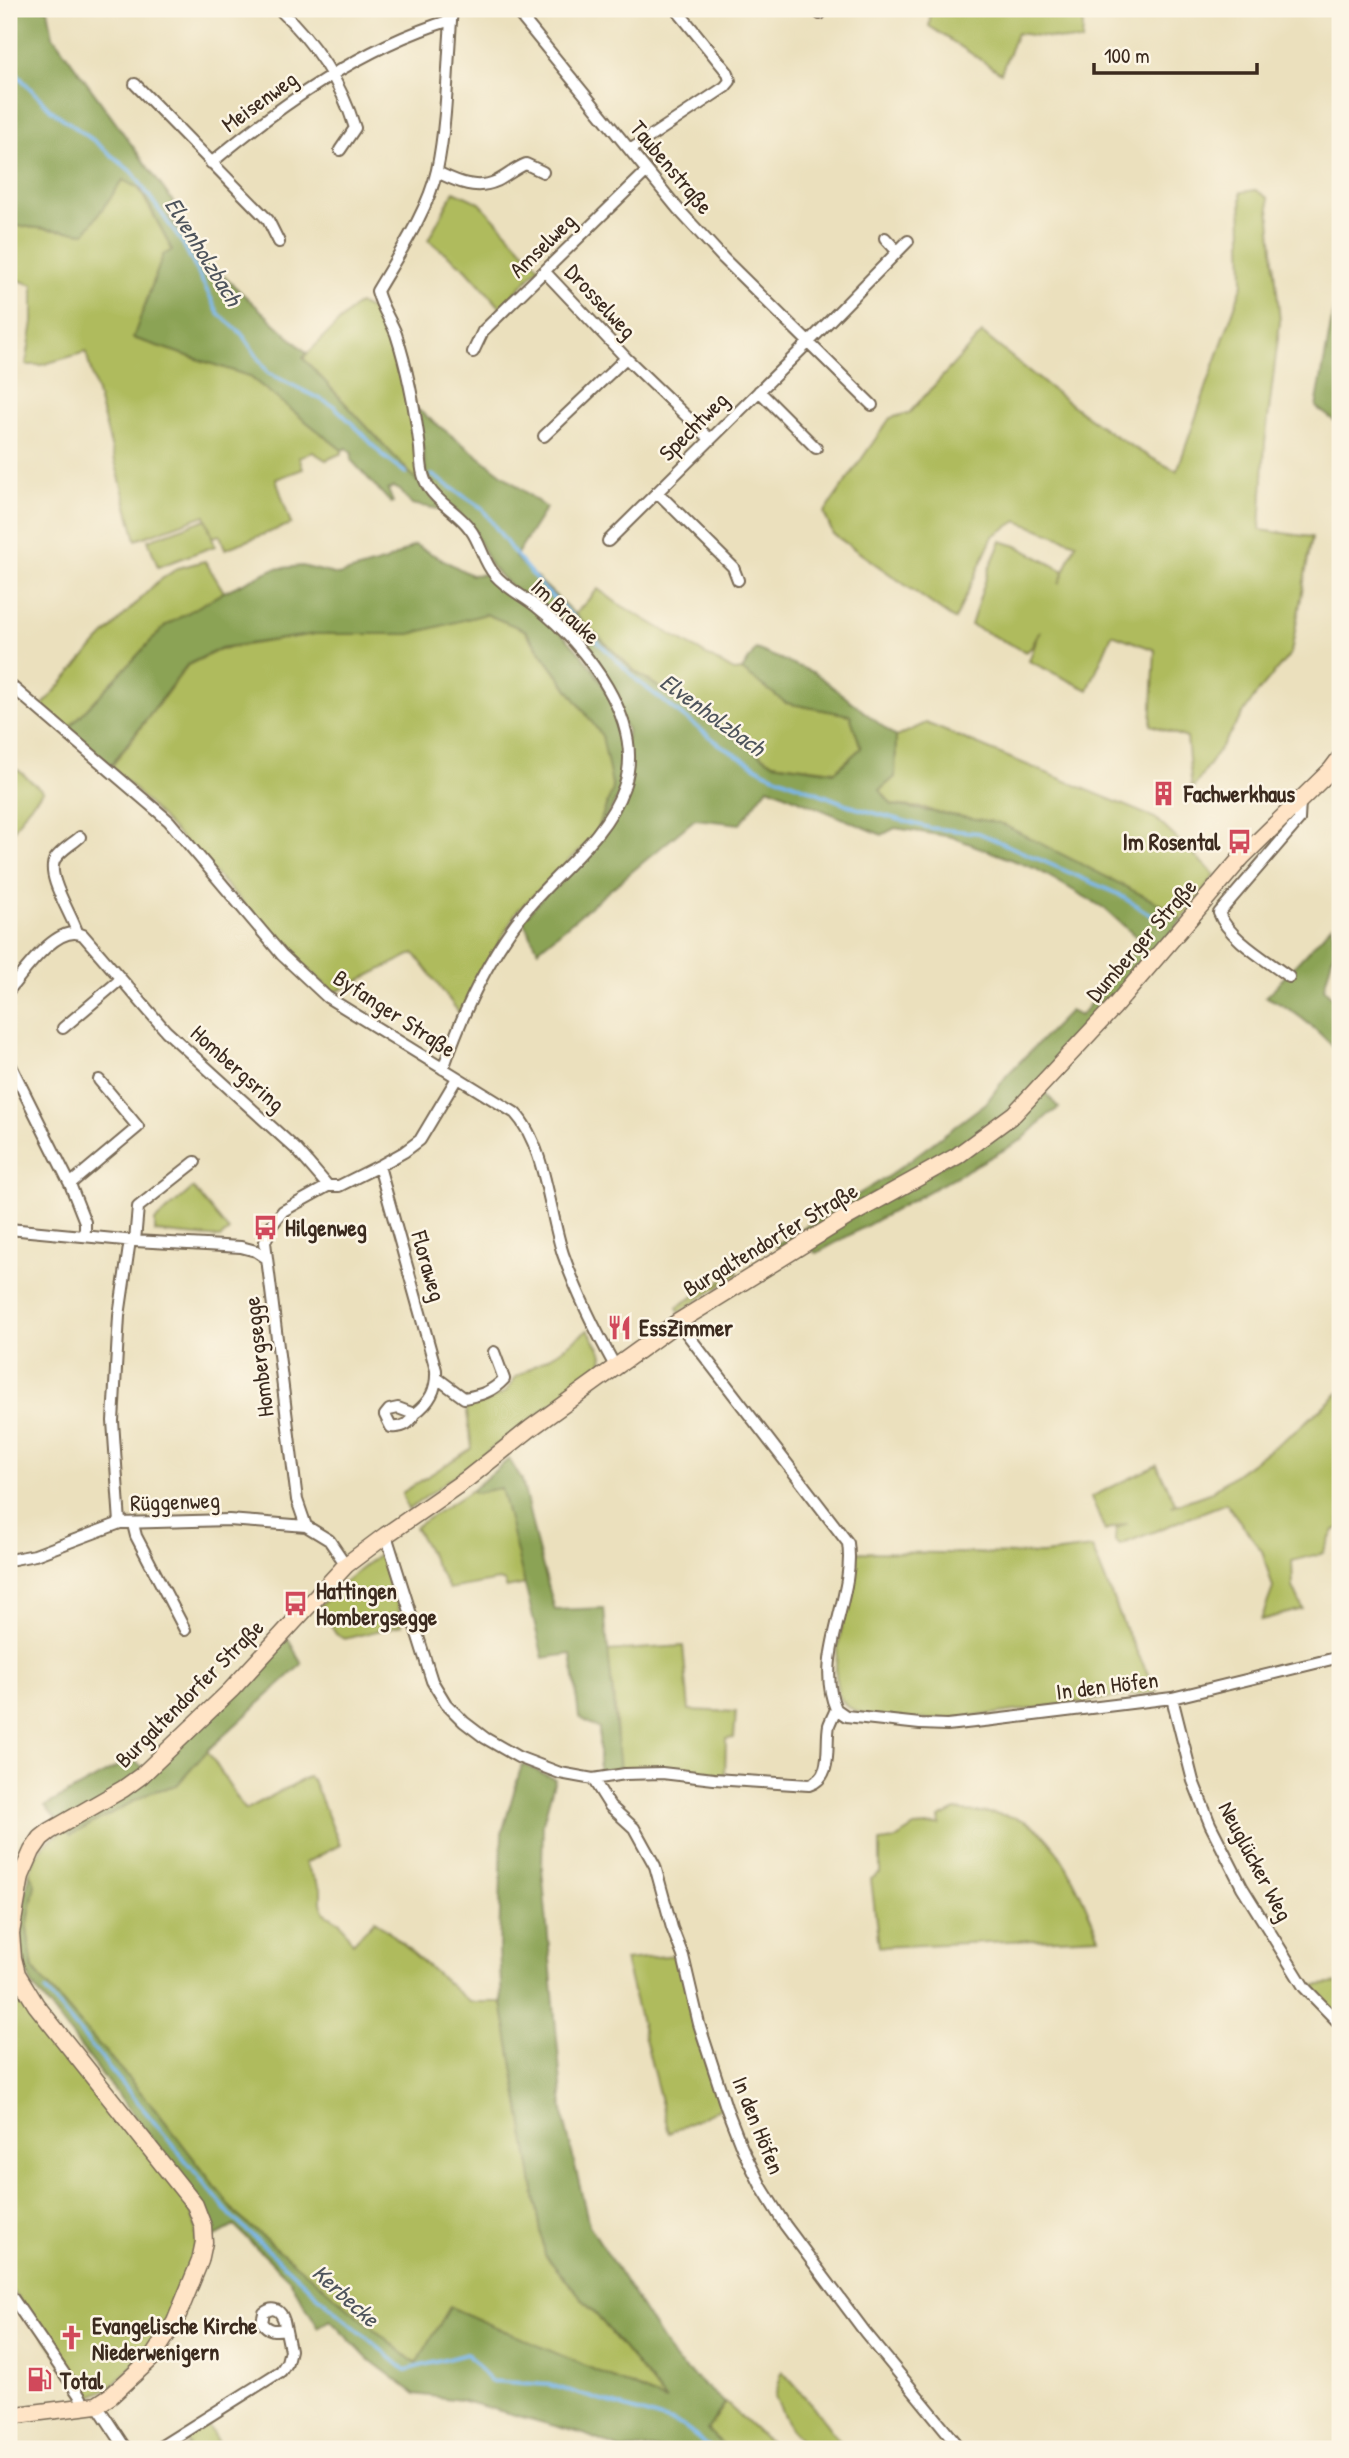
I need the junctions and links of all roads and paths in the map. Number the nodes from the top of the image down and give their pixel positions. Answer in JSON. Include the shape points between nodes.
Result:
{"nodes":[{"id":1,"x":279,"y":9,"type":"edge"},
{"id":2,"x":517,"y":9,"type":"edge"},
{"id":3,"x":676,"y":9,"type":"edge"},
{"id":4,"x":452,"y":14,"type":"edge"},
{"id":5,"x":333,"y":75,"type":"junction"},
{"id":6,"x":135,"y":84,"type":"dead end"},
{"id":7,"x":340,"y":150,"type":"dead end"},
{"id":8,"x":630,"y":150,"type":"junction"},
{"id":9,"x":212,"y":163,"type":"junction"},
{"id":10,"x":437,"y":172,"type":"junction"},
{"id":11,"x":543,"y":172,"type":"dead end"},
{"id":12,"x":646,"y":172,"type":"junction"},
{"id":13,"x":885,"y":238,"type":"dead end"},
{"id":14,"x":908,"y":241,"type":"dead end"},
{"id":15,"x":279,"y":242,"type":"dead end"},
{"id":16,"x":897,"y":251,"type":"junction"},
{"id":17,"x":545,"y":272,"type":"junction"},
{"id":18,"x":809,"y":342,"type":"junction"},
{"id":19,"x":473,"y":352,"type":"dead end"},
{"id":20,"x":626,"y":358,"type":"junction"},
{"id":21,"x":759,"y":391,"type":"junction"},
{"id":22,"x":872,"y":405,"type":"dead end"},
{"id":23,"x":544,"y":436,"type":"dead end"},
{"id":24,"x":710,"y":439,"type":"junction"},
{"id":25,"x":816,"y":449,"type":"dead end"},
{"id":26,"x":657,"y":492,"type":"junction"},
{"id":27,"x":608,"y":541,"type":"dead end"},
{"id":28,"x":738,"y":580,"type":"dead end"},
{"id":29,"x":9,"y":684,"type":"edge"},
{"id":30,"x":1340,"y":758,"type":"edge"},
{"id":31,"x":1300,"y":801,"type":"junction"},
{"id":32,"x":80,"y":837,"type":"dead end"},
{"id":33,"x":77,"y":932,"type":"junction"},
{"id":34,"x":1289,"y":977,"type":"dead end"},
{"id":35,"x":121,"y":979,"type":"junction"},
{"id":36,"x":9,"y":989,"type":"edge"},
{"id":37,"x":63,"y":1028,"type":"dead end"},
{"id":38,"x":9,"y":1062,"type":"edge"},
{"id":39,"x":443,"y":1069,"type":"junction"},
{"id":40,"x":457,"y":1078,"type":"junction"},
{"id":41,"x":1046,"y":1079,"type":"joint"},
{"id":42,"x":99,"y":1080,"type":"dead end"},
{"id":43,"x":195,"y":1162,"type":"dead end"},
{"id":44,"x":379,"y":1166,"type":"junction"},
{"id":45,"x":70,"y":1184,"type":"junction"},
{"id":46,"x":328,"y":1185,"type":"junction"},
{"id":47,"x":9,"y":1229,"type":"edge"},
{"id":48,"x":82,"y":1236,"type":"junction"},
{"id":49,"x":133,"y":1241,"type":"junction"},
{"id":50,"x":265,"y":1257,"type":"junction"},
{"id":51,"x":678,"y":1322,"type":"junction"},
{"id":52,"x":494,"y":1352,"type":"dead end"},
{"id":53,"x":615,"y":1366,"type":"junction"},
{"id":54,"x":436,"y":1378,"type":"junction"},
{"id":55,"x":414,"y":1414,"type":"dead end"},
{"id":56,"x":120,"y":1524,"type":"junction"},
{"id":57,"x":133,"y":1524,"type":"junction"},
{"id":58,"x":306,"y":1527,"type":"junction"},
{"id":59,"x":387,"y":1535,"type":"junction"},
{"id":60,"x":9,"y":1560,"type":"edge"},
{"id":61,"x":346,"y":1565,"type":"junction"},
{"id":62,"x":185,"y":1630,"type":"dead end"},
{"id":63,"x":1340,"y":1657,"type":"edge"},
{"id":64,"x":1172,"y":1698,"type":"junction"},
{"id":65,"x":836,"y":1709,"type":"junction"},
{"id":66,"x":593,"y":1779,"type":"junction"},
{"id":67,"x":11,"y":1958,"type":"edge"},
{"id":68,"x":1340,"y":2024,"type":"edge"},
{"id":69,"x":9,"y":2292,"type":"edge"},
{"id":70,"x":285,"y":2329,"type":"dead end"},
{"id":71,"x":91,"y":2407,"type":"junction"},
{"id":72,"x":9,"y":2416,"type":"edge"},
{"id":73,"x":126,"y":2449,"type":"edge"},
{"id":74,"x":157,"y":2449,"type":"edge"},
{"id":75,"x":961,"y":2449,"type":"edge"}],
"edges":[{"from":1,"to":5,"type":"street","name":"Meisenweg"},
{"from":2,"to":8,"type":"street","name":"Taubenstraße"},
{"from":3,"to":8,"type":"street","via":[[730,81]]},
{"from":4,"to":5,"type":"street","name":"Meisenweg"},
{"from":4,"to":10,"type":"street","name":"Im Brauke","via":[[448,94]]},
{"from":5,"to":7,"type":"street","name":"Meisenweg","via":[[355,128]]},
{"from":5,"to":9,"type":"street","name":"Meisenweg","via":[[273,114]]},
{"from":6,"to":9,"type":"street","name":"Meisenweg"},
{"from":8,"to":12,"type":"street","name":"Taubenstraße"},
{"from":9,"to":15,"type":"street","name":"Meisenweg","via":[[268,220]]},
{"from":10,"to":11,"type":"street","via":[[471,186],[498,181],[526,164]]},
{"from":10,"to":39,"type":"street","name":"Im Brauke","via":[[377,291],[402,354],[416,412],[423,474],[435,497],[473,532],[495,576],[581,648],[607,685],[624,730],[629,767],[609,818],[509,934],[464,1014]]},
{"from":12,"to":17,"type":"street","name":"Amselweg"},
{"from":12,"to":18,"type":"street","name":"Taubenstraße","via":[[723,258]]},
{"from":13,"to":16,"type":"street"},
{"from":14,"to":16,"type":"street"},
{"from":16,"to":18,"type":"street"},
{"from":17,"to":19,"type":"street","name":"Amselweg","via":[[483,331]]},
{"from":17,"to":20,"type":"street","name":"Drosselweg"},
{"from":18,"to":21,"type":"street","name":"Spechtweg"},
{"from":18,"to":22,"type":"street","name":"Taubenstraße"},
{"from":20,"to":23,"type":"street","name":"Drosselweg"},
{"from":20,"to":24,"type":"street","name":"Drosselweg"},
{"from":21,"to":24,"type":"street","name":"Spechtweg"},
{"from":21,"to":25,"type":"street","name":"Spechtweg"},
{"from":24,"to":26,"type":"street","name":"Spechtweg"},
{"from":26,"to":27,"type":"street","name":"Spechtweg"},
{"from":26,"to":28,"type":"street","name":"Spechtweg","via":[[733,567]]},
{"from":29,"to":39,"type":"street","name":"Byfanger Straße","via":[[169,821],[282,955],[327,997]]},
{"from":30,"to":31,"type":"main road","name":"Dumberger Straße"},
{"from":31,"to":34,"type":"street","name":"Dumberger Straße","via":[[1300,820],[1219,913],[1235,935]]},
{"from":31,"to":41,"type":"main road","name":"Dumberger Straße","via":[[1242,857]]},
{"from":32,"to":33,"type":"street","name":"Hombergsring","via":[[52,867]]},
{"from":33,"to":35,"type":"street","name":"Hombergsring"},
{"from":33,"to":36,"type":"street","via":[[51,943]]},
{"from":35,"to":37,"type":"street"},
{"from":35,"to":46,"type":"street","name":"Hombergsring","via":[[166,1031],[297,1150]]},
{"from":38,"to":45,"type":"street"},
{"from":39,"to":40,"type":"street","name":"Byfanger Straße"},
{"from":40,"to":44,"type":"street","via":[[420,1140]]},
{"from":40,"to":53,"type":"street","name":"Byfanger Straße","via":[[525,1124],[568,1266]]},
{"from":41,"to":51,"type":"main road","name":"Burgaltendorfer Straße","via":[[1014,1114],[957,1156],[849,1216]]},
{"from":42,"to":45,"type":"street","via":[[138,1127]]},
{"from":43,"to":49,"type":"street","via":[[138,1207]]},
{"from":44,"to":46,"type":"street","via":[[339,1186]]},
{"from":44,"to":54,"type":"street","name":"Floraweg"},
{"from":45,"to":48,"type":"street","via":[[85,1222]]},
{"from":46,"to":50,"type":"street","via":[[283,1211],[265,1242]]},
{"from":47,"to":48,"type":"street"},
{"from":48,"to":49,"type":"street"},
{"from":49,"to":50,"type":"street","via":[[241,1247]]},
{"from":49,"to":56,"type":"street","via":[[119,1316],[114,1390]]},
{"from":50,"to":58,"type":"street","name":"Hombergsegge","via":[[297,1500]]},
{"from":51,"to":53,"type":"main road","name":"Burgaltendorfer Straße"},
{"from":51,"to":65,"type":"street","via":[[848,1543],[849,1569],[831,1659],[830,1687]]},
{"from":52,"to":54,"type":"street","via":[[504,1379],[481,1395],[464,1398]]},
{"from":53,"to":59,"type":"main road","name":"Burgaltendorfer Straße"},
{"from":54,"to":55,"type":"street","via":[[426,1405]]},
{"from":56,"to":57,"type":"street","name":"Rüggenweg"},
{"from":56,"to":60,"type":"street","name":"Rüggenweg"},
{"from":57,"to":58,"type":"street","name":"Rüggenweg","via":[[217,1520]]},
{"from":57,"to":62,"type":"street"},
{"from":58,"to":61,"type":"street","via":[[329,1540]]},
{"from":59,"to":61,"type":"main road","name":"Burgaltendorfer Straße"},
{"from":59,"to":66,"type":"street","via":[[432,1681],[446,1704],[485,1738],[518,1757]]},
{"from":61,"to":67,"type":"main road","name":"Burgaltendorfer Straße","via":[[231,1690],[141,1776],[36,1844],[18,1888]]},
{"from":63,"to":64,"type":"street","name":"In den Höfen"},
{"from":64,"to":65,"type":"street","name":"In den Höfen","via":[[947,1724],[846,1716]]},
{"from":64,"to":68,"type":"street","name":"Neuglücker Weg","via":[[1193,1781],[1210,1825],[1248,1898],[1304,1987]]},
{"from":65,"to":66,"type":"street","via":[[823,1776],[809,1786],[662,1773]]},
{"from":66,"to":75,"type":"street","name":"In den Höfen","via":[[610,1806],[634,1828],[655,1866],[726,2107],[762,2188],[865,2332]]},
{"from":67,"to":71,"type":"main road","name":"Burgaltendorfer Straße","via":[[28,1993],[171,2172],[195,2205],[203,2226],[200,2261],[160,2348],[112,2395]]},
{"from":69,"to":71,"type":"street"},
{"from":70,"to":74,"type":"street","via":[[290,2354],[281,2371]]},
{"from":71,"to":72,"type":"main road"},
{"from":71,"to":73,"type":"street"}]}
